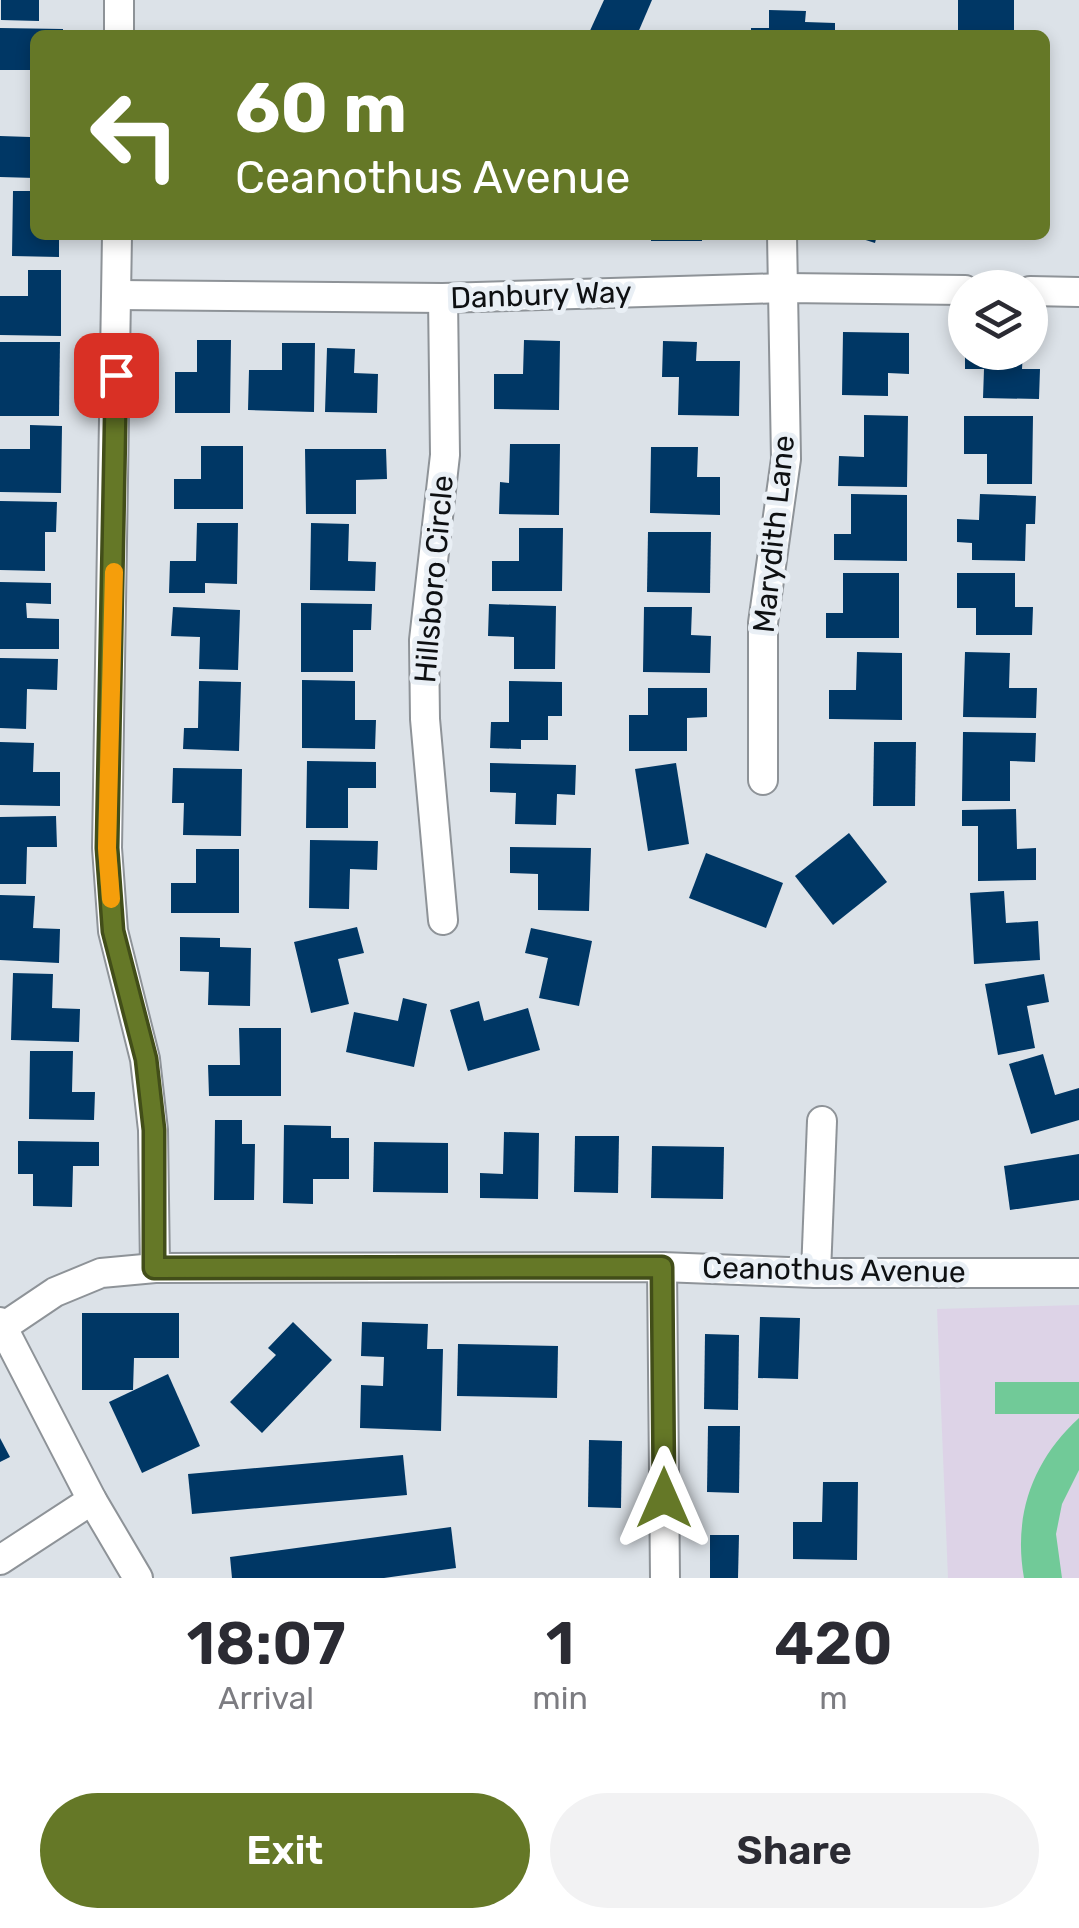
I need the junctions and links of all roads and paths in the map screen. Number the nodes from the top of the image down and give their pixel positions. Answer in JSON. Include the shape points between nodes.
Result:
{"nodes":[{"id":1,"x":119,"y":0,"type":"edge"},
{"id":2,"x":118,"y":30,"type":"edge"},
{"id":3,"x":117,"y":240,"type":"edge"},
{"id":4,"x":782,"y":240,"type":"edge"},
{"id":5,"x":784,"y":288,"type":"junction"},
{"id":6,"x":948,"y":290,"type":"edge"},
{"id":7,"x":1048,"y":291,"type":"edge"},
{"id":8,"x":1079,"y":292,"type":"edge"},
{"id":9,"x":117,"y":295,"type":"junction"},
{"id":10,"x":443,"y":298,"type":"junction"},
{"id":11,"x":763,"y":780,"type":"dead end"},
{"id":12,"x":442,"y":920,"type":"dead end"},
{"id":13,"x":822,"y":1120,"type":"dead end"},
{"id":14,"x":662,"y":1267,"type":"junction"},
{"id":15,"x":154,"y":1268,"type":"junction"},
{"id":16,"x":1079,"y":1272,"type":"edge"},
{"id":17,"x":816,"y":1273,"type":"junction"},
{"id":18,"x":1,"y":1325,"type":"edge"},
{"id":19,"x":92,"y":1500,"type":"junction"},
{"id":20,"x":0,"y":1560,"type":"edge"},
{"id":21,"x":138,"y":1578,"type":"edge"},
{"id":22,"x":664,"y":1578,"type":"edge"}],
"edges":[{"from":1,"to":2,"type":"street"},
{"from":3,"to":9,"type":"street"},
{"from":4,"to":5,"type":"street","name":"Marydith Lane"},
{"from":5,"to":6,"type":"street","name":"Danbury Way"},
{"from":5,"to":10,"type":"street","name":"Danbury Way"},
{"from":5,"to":11,"type":"street","name":"Marydith Lane","via":[[786,458],[763,624]]},
{"from":7,"to":8,"type":"street"},
{"from":9,"to":10,"type":"street","name":"Danbury Way"},
{"from":9,"to":15,"type":"street","via":[[107,848],[113,931],[146,1059],[154,1130]]},
{"from":10,"to":12,"type":"street","name":"Hillsboro Circle","via":[[444,455],[424,640]]},
{"from":13,"to":17,"type":"street"},
{"from":14,"to":15,"type":"street","name":"Ceanothus Avenue"},
{"from":14,"to":17,"type":"street","name":"Ceanothus Avenue"},
{"from":14,"to":22,"type":"street"},
{"from":15,"to":18,"type":"street","name":"Ceanothus Avenue","via":[[101,1272]]},
{"from":16,"to":17,"type":"street","name":"Ceanothus Avenue"},
{"from":18,"to":19,"type":"street"},
{"from":19,"to":20,"type":"street"},
{"from":19,"to":21,"type":"street"}]}
